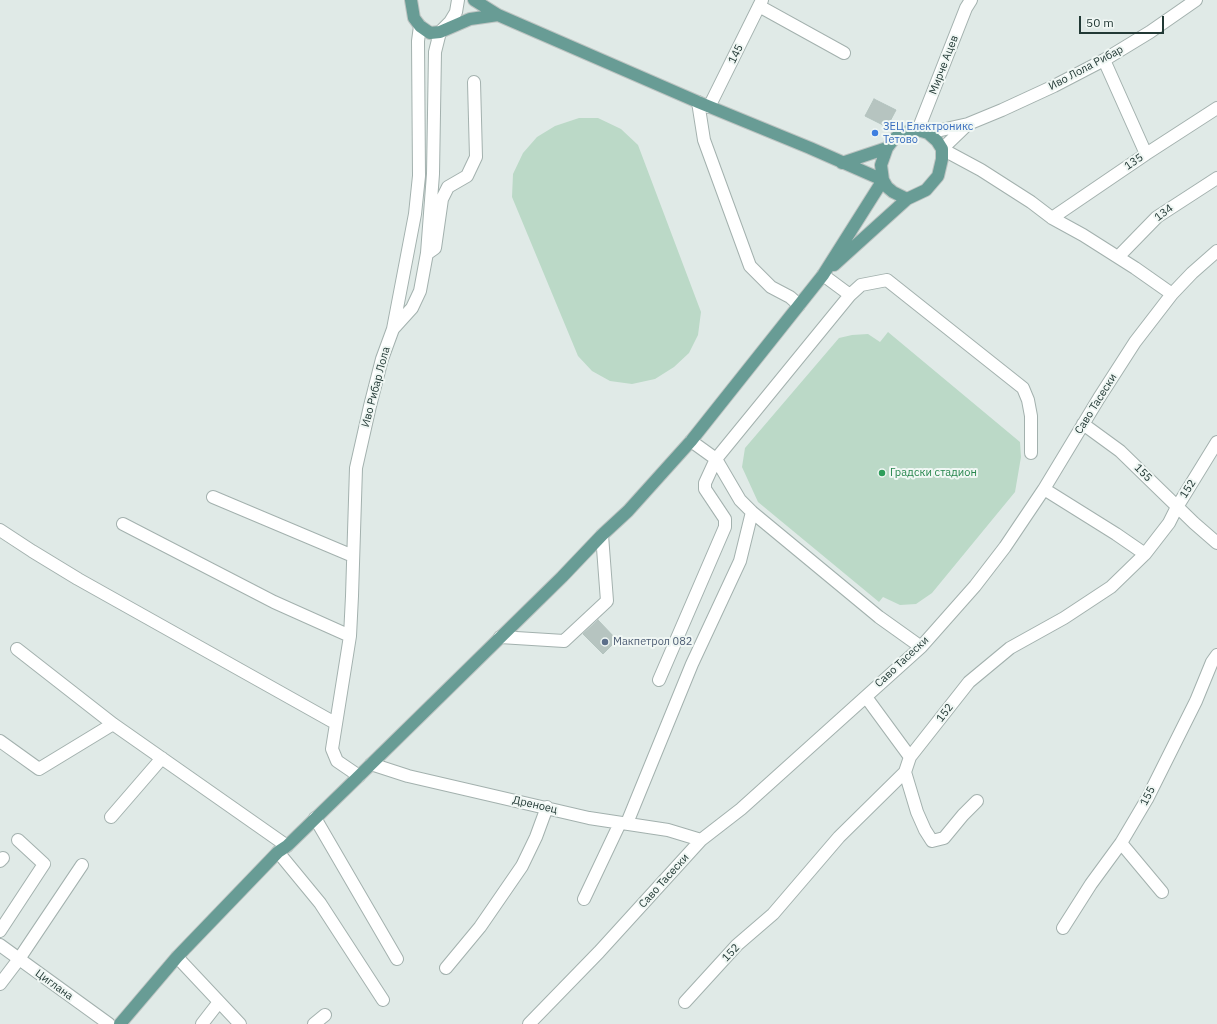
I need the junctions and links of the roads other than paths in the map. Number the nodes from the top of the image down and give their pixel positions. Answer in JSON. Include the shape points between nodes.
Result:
{"nodes":[{"id":1,"x":411,"y":0,"type":"edge"},
{"id":2,"x":458,"y":0,"type":"edge"},
{"id":3,"x":474,"y":0,"type":"edge"},
{"id":4,"x":971,"y":0,"type":"edge"},
{"id":5,"x":1196,"y":0,"type":"edge"},
{"id":6,"x":761,"y":3,"type":"edge"},
{"id":7,"x":498,"y":15,"type":"junction"},
{"id":8,"x":420,"y":26,"type":"junction"},
{"id":9,"x":440,"y":32,"type":"junction"},
{"id":10,"x":844,"y":53,"type":"dead end"},
{"id":11,"x":1104,"y":60,"type":"junction"},
{"id":12,"x":474,"y":82,"type":"dead end"},
{"id":13,"x":698,"y":102,"type":"junction"},
{"id":14,"x":709,"y":107,"type":"junction"},
{"id":15,"x":1217,"y":108,"type":"edge"},
{"id":16,"x":968,"y":124,"type":"junction"},
{"id":17,"x":923,"y":132,"type":"junction"},
{"id":18,"x":887,"y":148,"type":"junction"},
{"id":19,"x":942,"y":149,"type":"junction"},
{"id":20,"x":1146,"y":154,"type":"junction"},
{"id":21,"x":842,"y":163,"type":"junction"},
{"id":22,"x":1217,"y":178,"type":"edge"},
{"id":23,"x":883,"y":180,"type":"junction"},
{"id":24,"x":907,"y":199,"type":"junction"},
{"id":25,"x":1052,"y":218,"type":"junction"},
{"id":26,"x":1217,"y":251,"type":"edge"},
{"id":27,"x":427,"y":254,"type":"junction"},
{"id":28,"x":1118,"y":257,"type":"junction"},
{"id":29,"x":823,"y":275,"type":"junction"},
{"id":30,"x":850,"y":294,"type":"junction"},
{"id":31,"x":1172,"y":294,"type":"junction"},
{"id":32,"x":799,"y":305,"type":"junction"},
{"id":33,"x":393,"y":329,"type":"junction"},
{"id":34,"x":1083,"y":424,"type":"junction"},
{"id":35,"x":691,"y":441,"type":"junction"},
{"id":36,"x":1217,"y":442,"type":"edge"},
{"id":37,"x":1031,"y":453,"type":"dead end"},
{"id":38,"x":716,"y":459,"type":"junction"},
{"id":39,"x":1044,"y":489,"type":"junction"},
{"id":40,"x":213,"y":497,"type":"dead end"},
{"id":41,"x":1177,"y":507,"type":"junction"},
{"id":42,"x":752,"y":512,"type":"junction"},
{"id":43,"x":123,"y":524,"type":"dead end"},
{"id":44,"x":0,"y":530,"type":"edge"},
{"id":45,"x":602,"y":535,"type":"junction"},
{"id":46,"x":1217,"y":543,"type":"edge"},
{"id":47,"x":1145,"y":554,"type":"junction"},
{"id":48,"x":353,"y":556,"type":"junction"},
{"id":49,"x":350,"y":636,"type":"junction"},
{"id":50,"x":500,"y":636,"type":"junction"},
{"id":51,"x":921,"y":647,"type":"junction"},
{"id":52,"x":17,"y":649,"type":"dead end"},
{"id":53,"x":1217,"y":655,"type":"edge"},
{"id":54,"x":660,"y":680,"type":"dead end"},
{"id":55,"x":866,"y":697,"type":"junction"},
{"id":56,"x":335,"y":723,"type":"junction"},
{"id":57,"x":113,"y":724,"type":"junction"},
{"id":58,"x":0,"y":741,"type":"edge"},
{"id":59,"x":910,"y":757,"type":"junction"},
{"id":60,"x":162,"y":758,"type":"junction"},
{"id":61,"x":371,"y":764,"type":"junction"},
{"id":62,"x":905,"y":772,"type":"junction"},
{"id":63,"x":359,"y":776,"type":"junction"},
{"id":64,"x":977,"y":801,"type":"dead end"},
{"id":65,"x":547,"y":807,"type":"junction"},
{"id":66,"x":111,"y":817,"type":"dead end"},
{"id":67,"x":315,"y":818,"type":"junction"},
{"id":68,"x":623,"y":823,"type":"junction"},
{"id":69,"x":18,"y":840,"type":"dead end"},
{"id":70,"x":701,"y":840,"type":"junction"},
{"id":71,"x":1121,"y":844,"type":"junction"},
{"id":72,"x":283,"y":849,"type":"junction"},
{"id":73,"x":82,"y":865,"type":"dead end"},
{"id":74,"x":1162,"y":892,"type":"dead end"},
{"id":75,"x":584,"y":899,"type":"dead end"},
{"id":76,"x":1063,"y":928,"type":"dead end"},
{"id":77,"x":0,"y":931,"type":"edge"},
{"id":78,"x":0,"y":945,"type":"edge"},
{"id":79,"x":177,"y":957,"type":"junction"},
{"id":80,"x":20,"y":959,"type":"junction"},
{"id":81,"x":397,"y":959,"type":"dead end"},
{"id":82,"x":446,"y":968,"type":"dead end"},
{"id":83,"x":0,"y":984,"type":"edge"},
{"id":84,"x":383,"y":1000,"type":"dead end"},
{"id":85,"x":218,"y":1002,"type":"junction"},
{"id":86,"x":685,"y":1002,"type":"dead end"},
{"id":87,"x":325,"y":1015,"type":"dead end"},
{"id":88,"x":109,"y":1024,"type":"edge"},
{"id":89,"x":120,"y":1024,"type":"edge"},
{"id":90,"x":202,"y":1024,"type":"edge"},
{"id":91,"x":240,"y":1024,"type":"edge"},
{"id":92,"x":314,"y":1024,"type":"edge"},
{"id":93,"x":529,"y":1024,"type":"edge"}],
"edges":[{"from":1,"to":8,"type":"main road","via":[[414,18]]},
{"from":2,"to":9,"type":"street","name":"Иво Рибар Лола","via":[[456,12]]},
{"from":3,"to":7,"type":"main road"},
{"from":4,"to":17,"type":"street","name":"Мирче Ацев"},
{"from":5,"to":11,"type":"street","name":"Иво Лола Рибар"},
{"from":6,"to":10,"type":"street"},
{"from":6,"to":14,"type":"street","name":"145"},
{"from":7,"to":9,"type":"main road","via":[[470,19]]},
{"from":7,"to":13,"type":"main road"},
{"from":8,"to":9,"type":"main road","via":[[430,33]]},
{"from":8,"to":33,"type":"street","via":[[419,176],[415,214]]},
{"from":9,"to":27,"type":"street","name":"Иво Рибар Лола","via":[[435,52],[433,174]]},
{"from":11,"to":16,"type":"street","name":"Иво Лола Рибар","via":[[1054,86]]},
{"from":11,"to":20,"type":"street"},
{"from":12,"to":27,"type":"street","via":[[476,157],[467,176],[448,187],[442,199],[435,248]]},
{"from":13,"to":14,"type":"main road"},
{"from":13,"to":32,"type":"street","via":[[704,140],[750,266],[771,287]]},
{"from":14,"to":21,"type":"main road"},
{"from":15,"to":20,"type":"street","name":"135"},
{"from":16,"to":17,"type":"street"},
{"from":16,"to":19,"type":"street"},
{"from":17,"to":18,"type":"main road","via":[[911,130],[900,134]]},
{"from":17,"to":19,"type":"main road","via":[[937,141]]},
{"from":18,"to":21,"type":"main road"},
{"from":18,"to":23,"type":"main road","via":[[881,165]]},
{"from":19,"to":24,"type":"main road","via":[[938,176],[926,190]]},
{"from":19,"to":25,"type":"street","via":[[981,170]]},
{"from":20,"to":25,"type":"street","name":"135"},
{"from":21,"to":23,"type":"main road"},
{"from":22,"to":28,"type":"street","name":"134","via":[[1157,217]]},
{"from":23,"to":24,"type":"main road","via":[[893,192]]},
{"from":23,"to":29,"type":"main road"},
{"from":24,"to":29,"type":"main road"},
{"from":25,"to":28,"type":"street"},
{"from":26,"to":31,"type":"street","name":"Саво Тасески"},
{"from":27,"to":33,"type":"street","name":"Иво Рибар Лола","via":[[420,291],[412,308]]},
{"from":28,"to":31,"type":"street"},
{"from":29,"to":30,"type":"street"},
{"from":29,"to":32,"type":"main road"},
{"from":30,"to":37,"type":"street","via":[[861,285],[887,280],[1023,388],[1031,416]]},
{"from":30,"to":38,"type":"street"},
{"from":31,"to":34,"type":"street","name":"Саво Тасески","via":[[1135,342]]},
{"from":32,"to":35,"type":"main road"},
{"from":33,"to":48,"type":"street","name":"Иво Рибар Лола","via":[[380,366],[356,468]]},
{"from":34,"to":39,"type":"street","name":"Саво Тасески"},
{"from":34,"to":41,"type":"street","name":"155","via":[[1120,451]]},
{"from":35,"to":38,"type":"street"},
{"from":35,"to":45,"type":"main road","via":[[628,511]]},
{"from":36,"to":41,"type":"street","name":"152"},
{"from":38,"to":42,"type":"street","via":[[740,500]]},
{"from":38,"to":54,"type":"street","via":[[705,483],[705,489],[725,519],[725,527]]},
{"from":39,"to":47,"type":"street"},
{"from":39,"to":51,"type":"street","name":"Саво Тасески","via":[[1005,548]]},
{"from":40,"to":48,"type":"street"},
{"from":41,"to":46,"type":"street","name":"155"},
{"from":41,"to":47,"type":"street","name":"152","via":[[1169,523]]},
{"from":42,"to":51,"type":"street","via":[[879,617]]},
{"from":42,"to":68,"type":"street","via":[[740,561]]},
{"from":43,"to":49,"type":"street","via":[[274,602]]},
{"from":44,"to":56,"type":"street","via":[[78,579]]},
{"from":45,"to":50,"type":"main road"},
{"from":45,"to":50,"type":"street","via":[[607,601],[564,641]]},
{"from":47,"to":59,"type":"street","name":"152","via":[[1111,587],[1064,618],[1010,648],[969,682]]},
{"from":48,"to":49,"type":"street","name":"Иво Рибар Лола"},
{"from":49,"to":56,"type":"street","name":"Иво Рибар Лола"},
{"from":50,"to":61,"type":"main road"},
{"from":51,"to":55,"type":"street","name":"Саво Тасески"},
{"from":52,"to":57,"type":"street"},
{"from":53,"to":71,"type":"street","name":"155","via":[[1147,799]]},
{"from":55,"to":59,"type":"street"},
{"from":55,"to":70,"type":"street","name":"Саво Тасески","via":[[741,809]]},
{"from":56,"to":63,"type":"street","name":"Иво Рибар Лола","via":[[332,749],[337,761]]},
{"from":57,"to":58,"type":"street","via":[[40,769]]},
{"from":57,"to":60,"type":"street"},
{"from":59,"to":62,"type":"street","name":"152"},
{"from":60,"to":66,"type":"street"},
{"from":60,"to":72,"type":"street"},
{"from":61,"to":63,"type":"main road"},
{"from":61,"to":65,"type":"street","name":"Дреноец","via":[[408,776]]},
{"from":62,"to":64,"type":"street","via":[[917,812],[932,841],[944,838]]},
{"from":62,"to":86,"type":"street","name":"152","via":[[839,837],[773,914],[737,945]]},
{"from":63,"to":67,"type":"main road"},
{"from":65,"to":68,"type":"street","name":"Дреноец","via":[[589,818]]},
{"from":65,"to":82,"type":"street","via":[[522,866],[480,927]]},
{"from":67,"to":72,"type":"main road"},
{"from":67,"to":81,"type":"street"},
{"from":68,"to":70,"type":"street","name":"Дреноец","via":[[668,830]]},
{"from":68,"to":75,"type":"street"},
{"from":69,"to":77,"type":"street","via":[[44,864]]},
{"from":70,"to":93,"type":"street","name":"Саво Тасески"},
{"from":71,"to":74,"type":"street"},
{"from":71,"to":76,"type":"street","name":"155"},
{"from":72,"to":79,"type":"main road"},
{"from":72,"to":84,"type":"street"},
{"from":73,"to":80,"type":"street"},
{"from":78,"to":80,"type":"street","name":"Циглана"},
{"from":79,"to":85,"type":"street"},
{"from":79,"to":89,"type":"main road"},
{"from":80,"to":83,"type":"street"},
{"from":80,"to":88,"type":"street","name":"Циглана"},
{"from":85,"to":90,"type":"street"},
{"from":85,"to":91,"type":"street"},
{"from":87,"to":92,"type":"street"}]}
